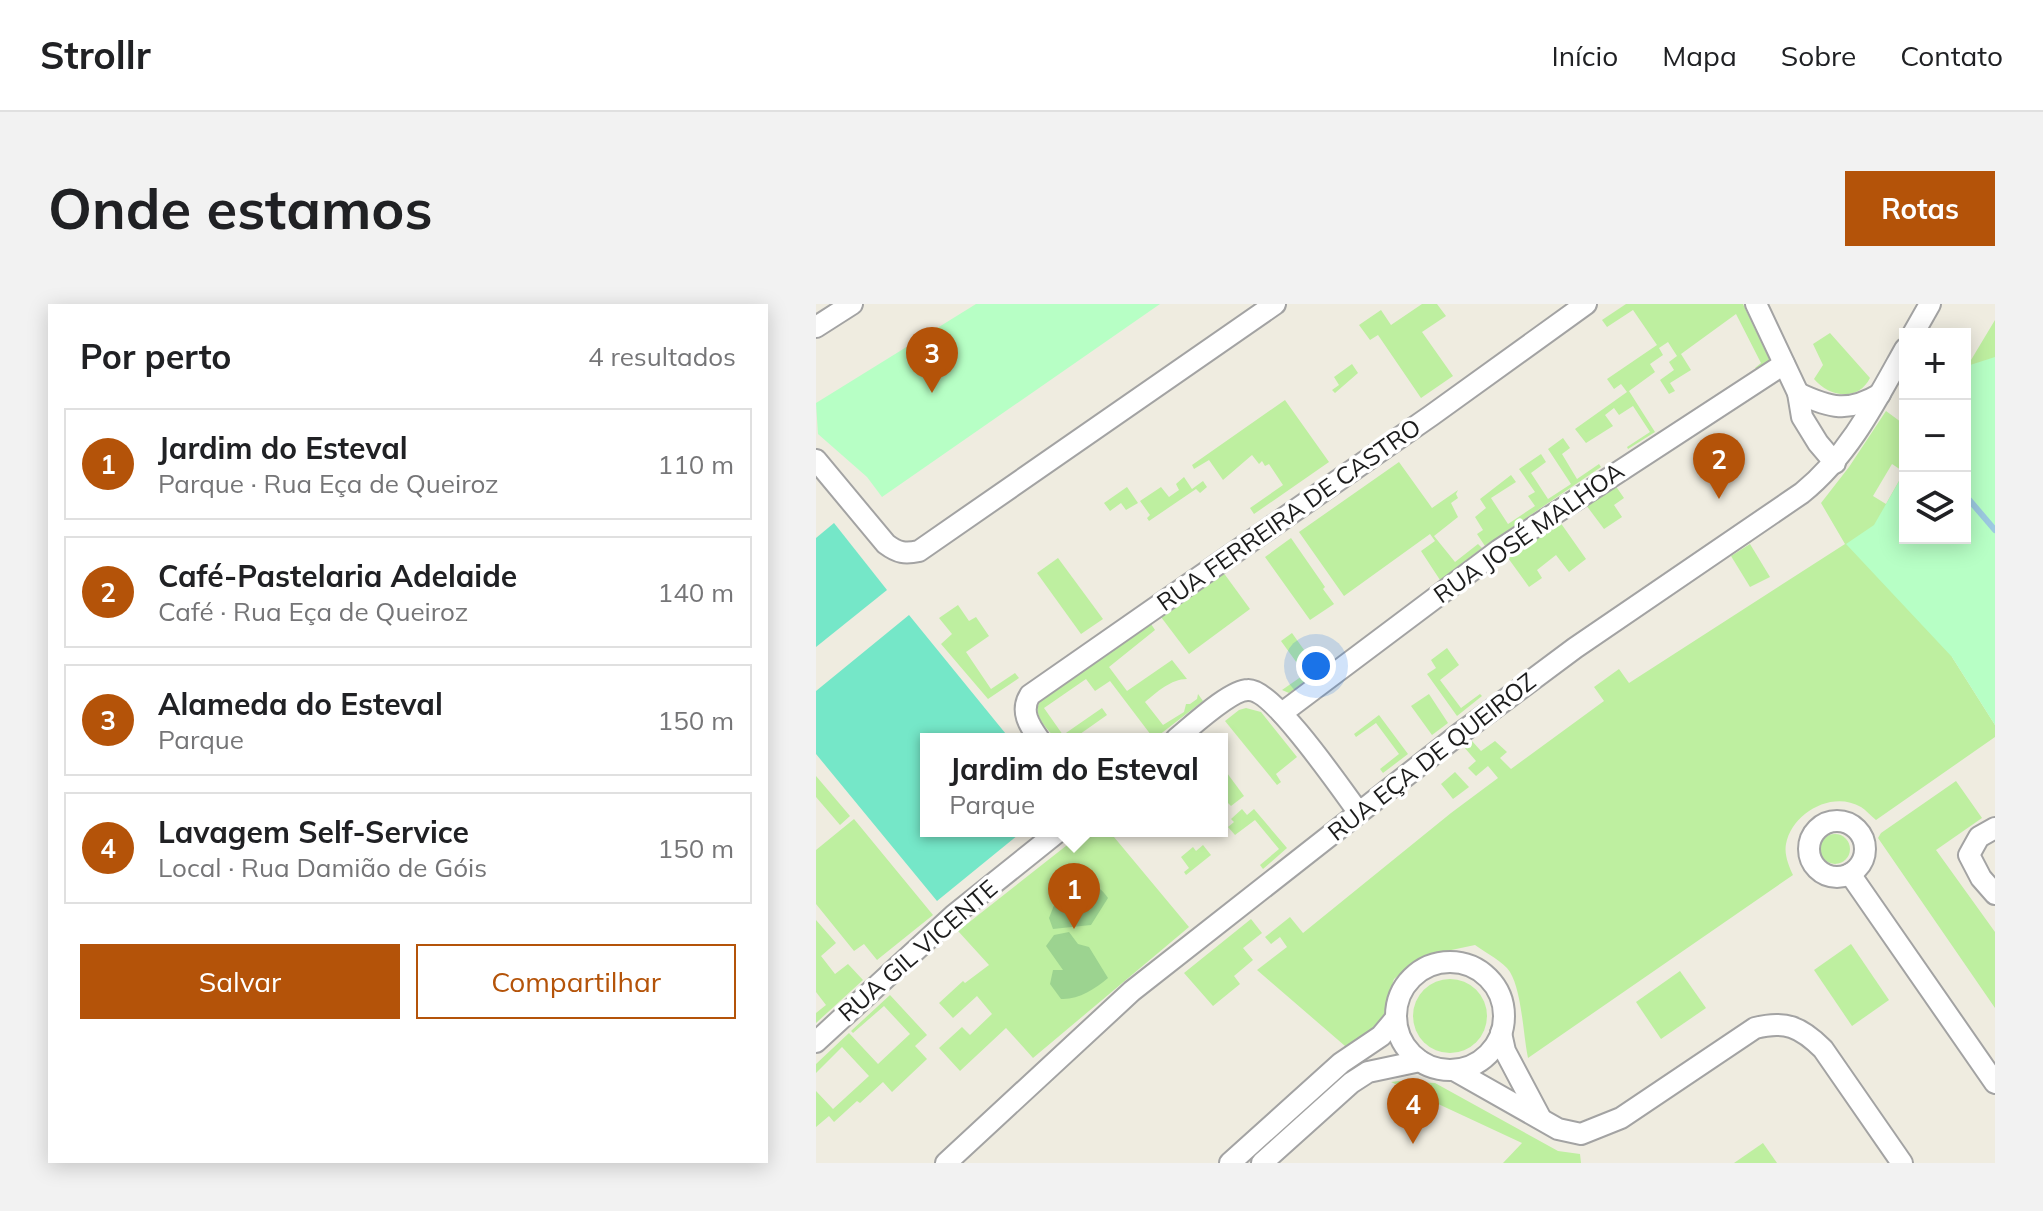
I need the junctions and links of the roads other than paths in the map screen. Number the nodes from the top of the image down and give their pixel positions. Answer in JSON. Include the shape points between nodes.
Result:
{"nodes":[{"id":1,"x":852,"y":304,"type":"edge"},
{"id":2,"x":1275,"y":304,"type":"edge"},
{"id":3,"x":1586,"y":304,"type":"edge"},
{"id":4,"x":1756,"y":304,"type":"edge"},
{"id":5,"x":1930,"y":304,"type":"edge"},
{"id":6,"x":816,"y":327,"type":"edge"},
{"id":7,"x":1916,"y":328,"type":"edge"},
{"id":8,"x":1899,"y":360,"type":"edge"},
{"id":9,"x":1784,"y":364,"type":"junction"},
{"id":10,"x":1798,"y":393,"type":"junction"},
{"id":11,"x":1880,"y":394,"type":"junction"},
{"id":12,"x":816,"y":460,"type":"edge"},
{"id":13,"x":1835,"y":463,"type":"junction"},
{"id":14,"x":823,"y":482,"type":"edge"},
{"id":15,"x":1282,"y":713,"type":"junction"},
{"id":16,"x":1035,"y":733,"type":"edge"},
{"id":17,"x":1184,"y":733,"type":"edge"},
{"id":18,"x":1359,"y":813,"type":"junction"},
{"id":19,"x":1995,"y":828,"type":"edge"},
{"id":20,"x":1052,"y":837,"type":"edge"},
{"id":21,"x":1850,"y":874,"type":"dead end"},
{"id":22,"x":1994,"y":889,"type":"edge"},
{"id":23,"x":1396,"y":1018,"type":"junction"},
{"id":24,"x":1501,"y":1033,"type":"junction"},
{"id":25,"x":816,"y":1042,"type":"edge"},
{"id":26,"x":1420,"y":1061,"type":"junction"},
{"id":27,"x":1454,"y":1070,"type":"junction"},
{"id":28,"x":1995,"y":1083,"type":"edge"},
{"id":29,"x":1540,"y":1117,"type":"junction"},
{"id":30,"x":946,"y":1163,"type":"edge"},
{"id":31,"x":1230,"y":1163,"type":"edge"},
{"id":32,"x":1262,"y":1163,"type":"edge"},
{"id":33,"x":1902,"y":1163,"type":"edge"}],
"edges":[{"from":1,"to":6,"type":"street"},
{"from":2,"to":14,"type":"street","via":[[919,551],[896,552]]},
{"from":3,"to":16,"type":"street","name":"RUA FERREIRA DE CASTRO","via":[[1030,695],[1026,717]]},
{"from":4,"to":9,"type":"street"},
{"from":5,"to":7,"type":"street"},
{"from":8,"to":11,"type":"street","name":"RUA EÇA DE QUEIROZ"},
{"from":9,"to":10,"type":"street"},
{"from":9,"to":15,"type":"street","name":"RUA JOSÉ MALHOA","via":[[1511,542]]},
{"from":10,"to":11,"type":"street","via":[[1824,405],[1847,407]]},
{"from":10,"to":13,"type":"street","via":[[1802,417]]},
{"from":11,"to":13,"type":"street","name":"RUA EÇA DE QUEIROZ"},
{"from":12,"to":14,"type":"street"},
{"from":13,"to":18,"type":"street","name":"RUA EÇA DE QUEIROZ","via":[[1802,493],[1575,648]]},
{"from":15,"to":17,"type":"street","via":[[1258,691],[1246,689]]},
{"from":15,"to":18,"type":"street"},
{"from":18,"to":30,"type":"street","name":"RUA EÇA DE QUEIROZ","via":[[1132,991]]},
{"from":19,"to":22,"type":"street","via":[[1979,837],[1969,855]]},
{"from":20,"to":25,"type":"street","name":"RUA GIL VICENTE","via":[[954,915]]},
{"from":21,"to":28,"type":"street"},
{"from":23,"to":24,"type":"street","via":[[1405,986],[1417,973],[1432,965],[1466,964],[1494,983],[1502,999]]},
{"from":23,"to":26,"type":"street","via":[[1403,1042]]},
{"from":23,"to":31,"type":"street"},
{"from":24,"to":27,"type":"street","via":[[1483,1059]]},
{"from":24,"to":29,"type":"street"},
{"from":26,"to":27,"type":"street"},
{"from":26,"to":32,"type":"street","via":[[1360,1077]]},
{"from":27,"to":29,"type":"street"},
{"from":29,"to":33,"type":"street","via":[[1558,1129],[1591,1132],[1621,1118],[1735,1039],[1774,1023],[1794,1027],[1823,1049]]}]}
